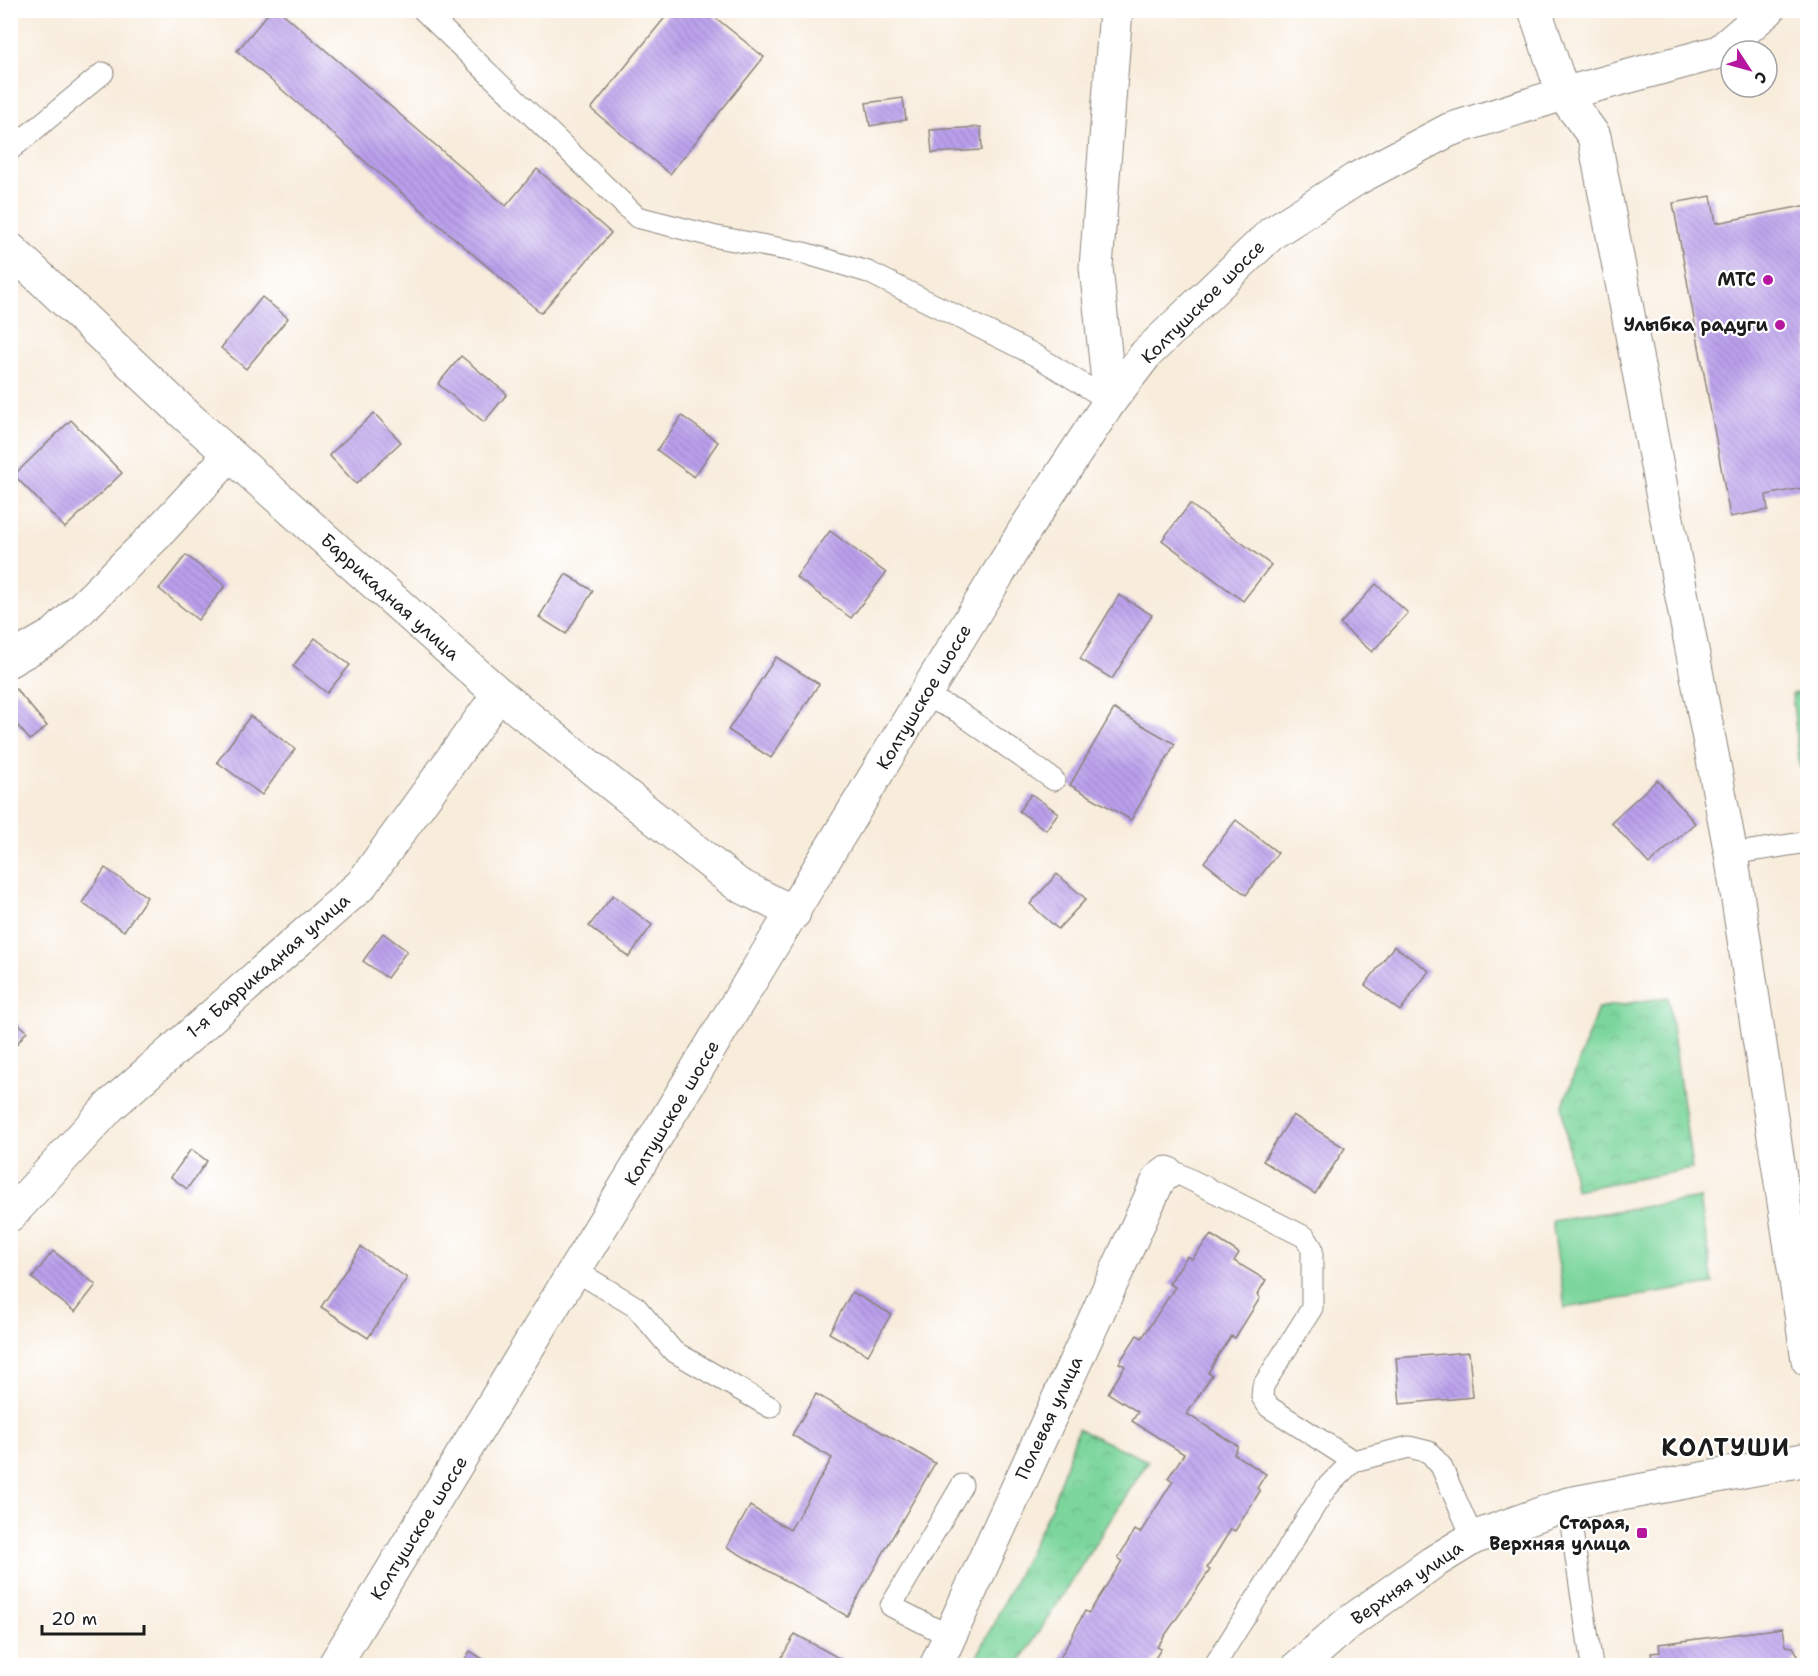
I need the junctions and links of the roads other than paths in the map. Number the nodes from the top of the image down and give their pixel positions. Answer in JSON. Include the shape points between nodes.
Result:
{"nodes":[{"id":1,"x":423,"y":10,"type":"edge"},
{"id":2,"x":1116,"y":10,"type":"edge"},
{"id":3,"x":1535,"y":10,"type":"edge"},
{"id":4,"x":1768,"y":10,"type":"edge"},
{"id":5,"x":102,"y":73,"type":"dead end"},
{"id":6,"x":1563,"y":94,"type":"junction"},
{"id":7,"x":10,"y":150,"type":"edge"},
{"id":8,"x":10,"y":249,"type":"edge"},
{"id":9,"x":1110,"y":401,"type":"junction"},
{"id":10,"x":230,"y":455,"type":"junction"},
{"id":11,"x":10,"y":660,"type":"edge"},
{"id":12,"x":499,"y":694,"type":"junction"},
{"id":13,"x":925,"y":696,"type":"junction"},
{"id":14,"x":1054,"y":780,"type":"dead end"},
{"id":15,"x":1808,"y":842,"type":"edge"},
{"id":16,"x":1731,"y":854,"type":"junction"},
{"id":17,"x":794,"y":913,"type":"junction"},
{"id":18,"x":1167,"y":1173,"type":"joint"},
{"id":19,"x":10,"y":1215,"type":"edge"},
{"id":20,"x":576,"y":1271,"type":"junction"},
{"id":21,"x":1808,"y":1360,"type":"edge"},
{"id":22,"x":770,"y":1407,"type":"dead end"},
{"id":23,"x":1808,"y":1459,"type":"edge"},
{"id":24,"x":1353,"y":1461,"type":"junction"},
{"id":25,"x":962,"y":1485,"type":"dead end"},
{"id":26,"x":1568,"y":1504,"type":"junction"},
{"id":27,"x":1473,"y":1538,"type":"junction"},
{"id":28,"x":949,"y":1636,"type":"junction"},
{"id":29,"x":333,"y":1665,"type":"edge"},
{"id":30,"x":936,"y":1665,"type":"edge"},
{"id":31,"x":1214,"y":1665,"type":"edge"},
{"id":32,"x":1299,"y":1665,"type":"edge"},
{"id":33,"x":1593,"y":1665,"type":"edge"}],
"edges":[{"from":1,"to":9,"type":"lane","via":[[637,217],[804,253],[868,272],[1035,355]]},
{"from":2,"to":9,"type":"street","via":[[1096,267]]},
{"from":3,"to":6,"type":"street"},
{"from":4,"to":6,"type":"street","name":"Колтушское шоссе","via":[[1719,52]]},
{"from":5,"to":7,"type":"lane"},
{"from":6,"to":9,"type":"street","name":"Колтушское шоссе","via":[[1449,130],[1356,179],[1272,233],[1146,354]]},
{"from":6,"to":16,"type":"street","via":[[1594,136]]},
{"from":8,"to":10,"type":"street","name":"Баррикадная улица"},
{"from":9,"to":13,"type":"street","name":"Колтушское шоссе","via":[[1026,528]]},
{"from":10,"to":11,"type":"street","via":[[156,535],[55,634]]},
{"from":10,"to":12,"type":"street","name":"Баррикадная улица"},
{"from":12,"to":17,"type":"street","name":"Баррикадная улица","via":[[737,884]]},
{"from":12,"to":19,"type":"street","name":"1-я Баррикадная улица","via":[[361,885],[110,1106]]},
{"from":13,"to":14,"type":"lane","via":[[957,711]]},
{"from":13,"to":17,"type":"street","name":"Колтушское шоссе"},
{"from":15,"to":16,"type":"lane"},
{"from":16,"to":21,"type":"street"},
{"from":17,"to":20,"type":"street","name":"Колтушское шоссе"},
{"from":18,"to":24,"type":"lane","via":[[1177,1173],[1309,1242],[1312,1308],[1263,1386],[1262,1397],[1269,1407]]},
{"from":18,"to":28,"type":"street","name":"Полевая улица","via":[[1159,1179]]},
{"from":20,"to":22,"type":"lane","via":[[636,1307],[673,1351]]},
{"from":20,"to":29,"type":"street","name":"Колтушское шоссе"},
{"from":23,"to":26,"type":"street","name":"Верхняя улица"},
{"from":24,"to":27,"type":"lane","via":[[1409,1447],[1429,1452],[1441,1466]]},
{"from":24,"to":31,"type":"lane","via":[[1326,1488]]},
{"from":25,"to":28,"type":"lane","via":[[891,1606]]},
{"from":26,"to":27,"type":"street","name":"Верхняя улица"},
{"from":26,"to":33,"type":"lane"},
{"from":27,"to":32,"type":"street","name":"Верхняя улица","via":[[1347,1624]]},
{"from":28,"to":30,"type":"street","name":"Полевая улица"}]}
